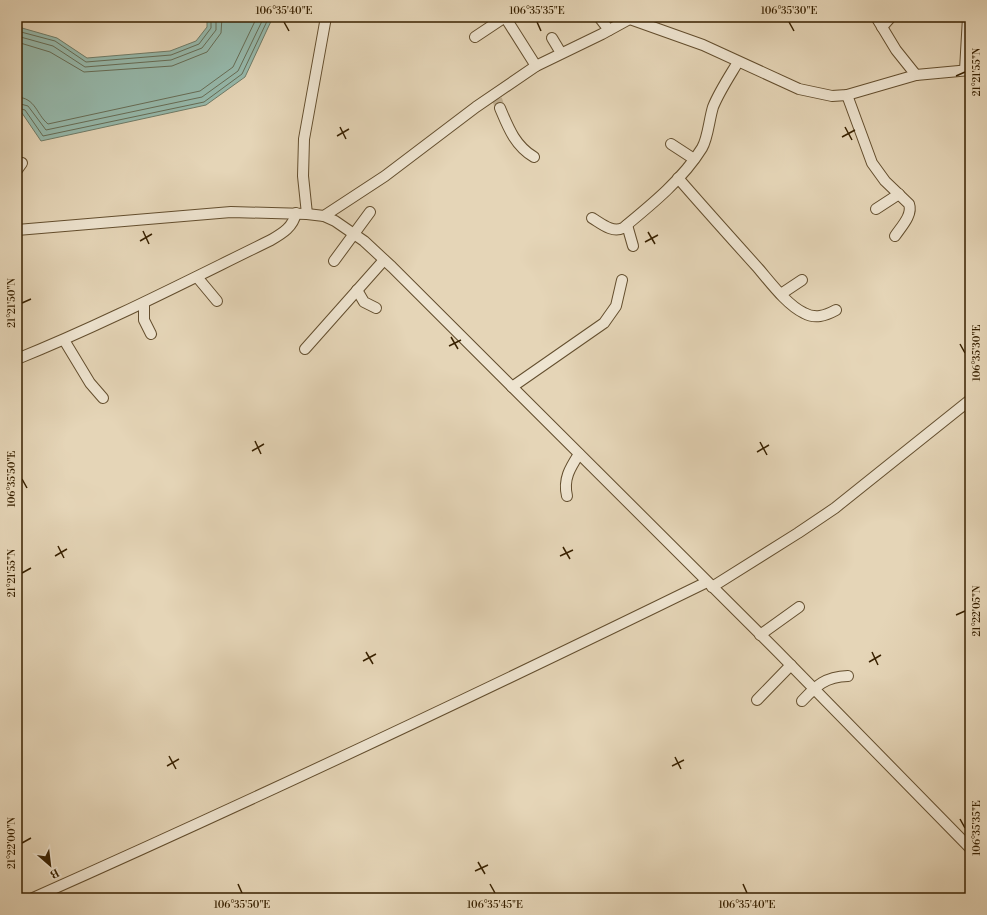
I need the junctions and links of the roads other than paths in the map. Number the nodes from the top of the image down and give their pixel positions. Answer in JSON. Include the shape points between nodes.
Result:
{"nodes":[{"id":1,"x":326,"y":17,"type":"edge"},
{"id":2,"x":505,"y":17,"type":"edge"},
{"id":3,"x":599,"y":17,"type":"edge"},
{"id":4,"x":876,"y":17,"type":"edge"},
{"id":5,"x":891,"y":17,"type":"edge"},
{"id":6,"x":968,"y":17,"type":"edge"},
{"id":7,"x":632,"y":18,"type":"edge"},
{"id":8,"x":882,"y":27,"type":"junction"},
{"id":9,"x":609,"y":30,"type":"junction"},
{"id":10,"x":475,"y":37,"type":"dead end"},
{"id":11,"x":552,"y":38,"type":"dead end"},
{"id":12,"x":561,"y":53,"type":"junction"},
{"id":13,"x":738,"y":62,"type":"junction"},
{"id":14,"x":536,"y":66,"type":"junction"},
{"id":15,"x":968,"y":70,"type":"edge"},
{"id":16,"x":916,"y":75,"type":"junction"},
{"id":17,"x":847,"y":96,"type":"junction"},
{"id":18,"x":497,"y":100,"type":"junction"},
{"id":19,"x":671,"y":144,"type":"dead end"},
{"id":20,"x":534,"y":158,"type":"dead end"},
{"id":21,"x":694,"y":159,"type":"junction"},
{"id":22,"x":678,"y":178,"type":"junction"},
{"id":23,"x":899,"y":194,"type":"junction"},
{"id":24,"x":876,"y":209,"type":"dead end"},
{"id":25,"x":370,"y":212,"type":"dead end"},
{"id":26,"x":296,"y":213,"type":"junction"},
{"id":27,"x":307,"y":214,"type":"junction"},
{"id":28,"x":324,"y":216,"type":"junction"},
{"id":29,"x":592,"y":218,"type":"dead end"},
{"id":30,"x":627,"y":225,"type":"junction"},
{"id":31,"x":17,"y":230,"type":"edge"},
{"id":32,"x":353,"y":233,"type":"junction"},
{"id":33,"x":895,"y":236,"type":"dead end"},
{"id":34,"x":633,"y":246,"type":"dead end"},
{"id":35,"x":384,"y":260,"type":"junction"},
{"id":36,"x":334,"y":261,"type":"dead end"},
{"id":37,"x":197,"y":277,"type":"junction"},
{"id":38,"x":622,"y":280,"type":"dead end"},
{"id":39,"x":802,"y":280,"type":"dead end"},
{"id":40,"x":357,"y":290,"type":"junction"},
{"id":41,"x":781,"y":294,"type":"junction"},
{"id":42,"x":218,"y":301,"type":"dead end"},
{"id":43,"x":144,"y":303,"type":"junction"},
{"id":44,"x":376,"y":308,"type":"dead end"},
{"id":45,"x":836,"y":310,"type":"dead end"},
{"id":46,"x":151,"y":334,"type":"dead end"},
{"id":47,"x":64,"y":340,"type":"junction"},
{"id":48,"x":304,"y":349,"type":"dead end"},
{"id":49,"x":17,"y":359,"type":"edge"},
{"id":50,"x":512,"y":387,"type":"junction"},
{"id":51,"x":103,"y":398,"type":"dead end"},
{"id":52,"x":969,"y":402,"type":"edge"},
{"id":53,"x":579,"y":454,"type":"junction"},
{"id":54,"x":567,"y":496,"type":"dead end"},
{"id":55,"x":709,"y":584,"type":"junction"},
{"id":56,"x":799,"y":607,"type":"dead end"},
{"id":57,"x":760,"y":635,"type":"junction"},
{"id":58,"x":791,"y":665,"type":"junction"},
{"id":59,"x":848,"y":676,"type":"dead end"},
{"id":60,"x":814,"y":689,"type":"junction"},
{"id":61,"x":757,"y":700,"type":"dead end"},
{"id":62,"x":802,"y":701,"type":"dead end"},
{"id":63,"x":970,"y":848,"type":"edge"},
{"id":64,"x":33,"y":898,"type":"edge"}],
"edges":[{"from":1,"to":27,"type":"street","via":[[304,139],[303,176]]},
{"from":2,"to":10,"type":"street"},
{"from":2,"to":14,"type":"street"},
{"from":3,"to":9,"type":"street"},
{"from":4,"to":8,"type":"street"},
{"from":5,"to":8,"type":"street"},
{"from":6,"to":15,"type":"street"},
{"from":7,"to":9,"type":"street"},
{"from":7,"to":13,"type":"street"},
{"from":8,"to":16,"type":"street"},
{"from":9,"to":12,"type":"street"},
{"from":11,"to":12,"type":"street"},
{"from":12,"to":14,"type":"street"},
{"from":13,"to":17,"type":"street","via":[[799,89],[832,96]]},
{"from":13,"to":21,"type":"street","via":[[714,105],[706,140]]},
{"from":14,"to":18,"type":"street"},
{"from":15,"to":16,"type":"street"},
{"from":16,"to":17,"type":"street"},
{"from":17,"to":23,"type":"street","via":[[872,163],[884,181]]},
{"from":18,"to":20,"type":"street","via":[[511,132],[523,149]]},
{"from":18,"to":28,"type":"street"},
{"from":19,"to":21,"type":"street"},
{"from":21,"to":22,"type":"street"},
{"from":22,"to":30,"type":"street"},
{"from":22,"to":41,"type":"street"},
{"from":23,"to":24,"type":"street"},
{"from":23,"to":33,"type":"street","via":[[910,208],[908,216]]},
{"from":25,"to":32,"type":"street"},
{"from":26,"to":27,"type":"street"},
{"from":26,"to":31,"type":"street","via":[[231,212]]},
{"from":26,"to":37,"type":"street","via":[[293,224],[283,233]]},
{"from":27,"to":28,"type":"street"},
{"from":28,"to":32,"type":"street"},
{"from":29,"to":30,"type":"street","via":[[612,230],[618,231]]},
{"from":30,"to":34,"type":"street"},
{"from":32,"to":35,"type":"street"},
{"from":32,"to":36,"type":"street"},
{"from":35,"to":40,"type":"street"},
{"from":35,"to":50,"type":"street"},
{"from":37,"to":42,"type":"street"},
{"from":37,"to":43,"type":"street"},
{"from":38,"to":50,"type":"street","via":[[616,306],[604,322]]},
{"from":39,"to":41,"type":"street"},
{"from":40,"to":44,"type":"street","via":[[364,302]]},
{"from":40,"to":48,"type":"street"},
{"from":41,"to":45,"type":"street","via":[[802,313],[810,316],[825,316]]},
{"from":43,"to":46,"type":"street","via":[[144,320]]},
{"from":43,"to":47,"type":"street"},
{"from":47,"to":49,"type":"street"},
{"from":47,"to":51,"type":"street","via":[[87,378]]},
{"from":50,"to":53,"type":"street"},
{"from":52,"to":55,"type":"street","via":[[835,508],[798,533]]},
{"from":53,"to":54,"type":"street","via":[[565,481]]},
{"from":53,"to":55,"type":"street"},
{"from":55,"to":57,"type":"street"},
{"from":55,"to":64,"type":"street","via":[[318,768]]},
{"from":56,"to":57,"type":"street"},
{"from":57,"to":58,"type":"street"},
{"from":58,"to":60,"type":"street"},
{"from":58,"to":61,"type":"street"},
{"from":59,"to":60,"type":"street","via":[[829,678]]},
{"from":60,"to":62,"type":"street"},
{"from":60,"to":63,"type":"street"}]}
